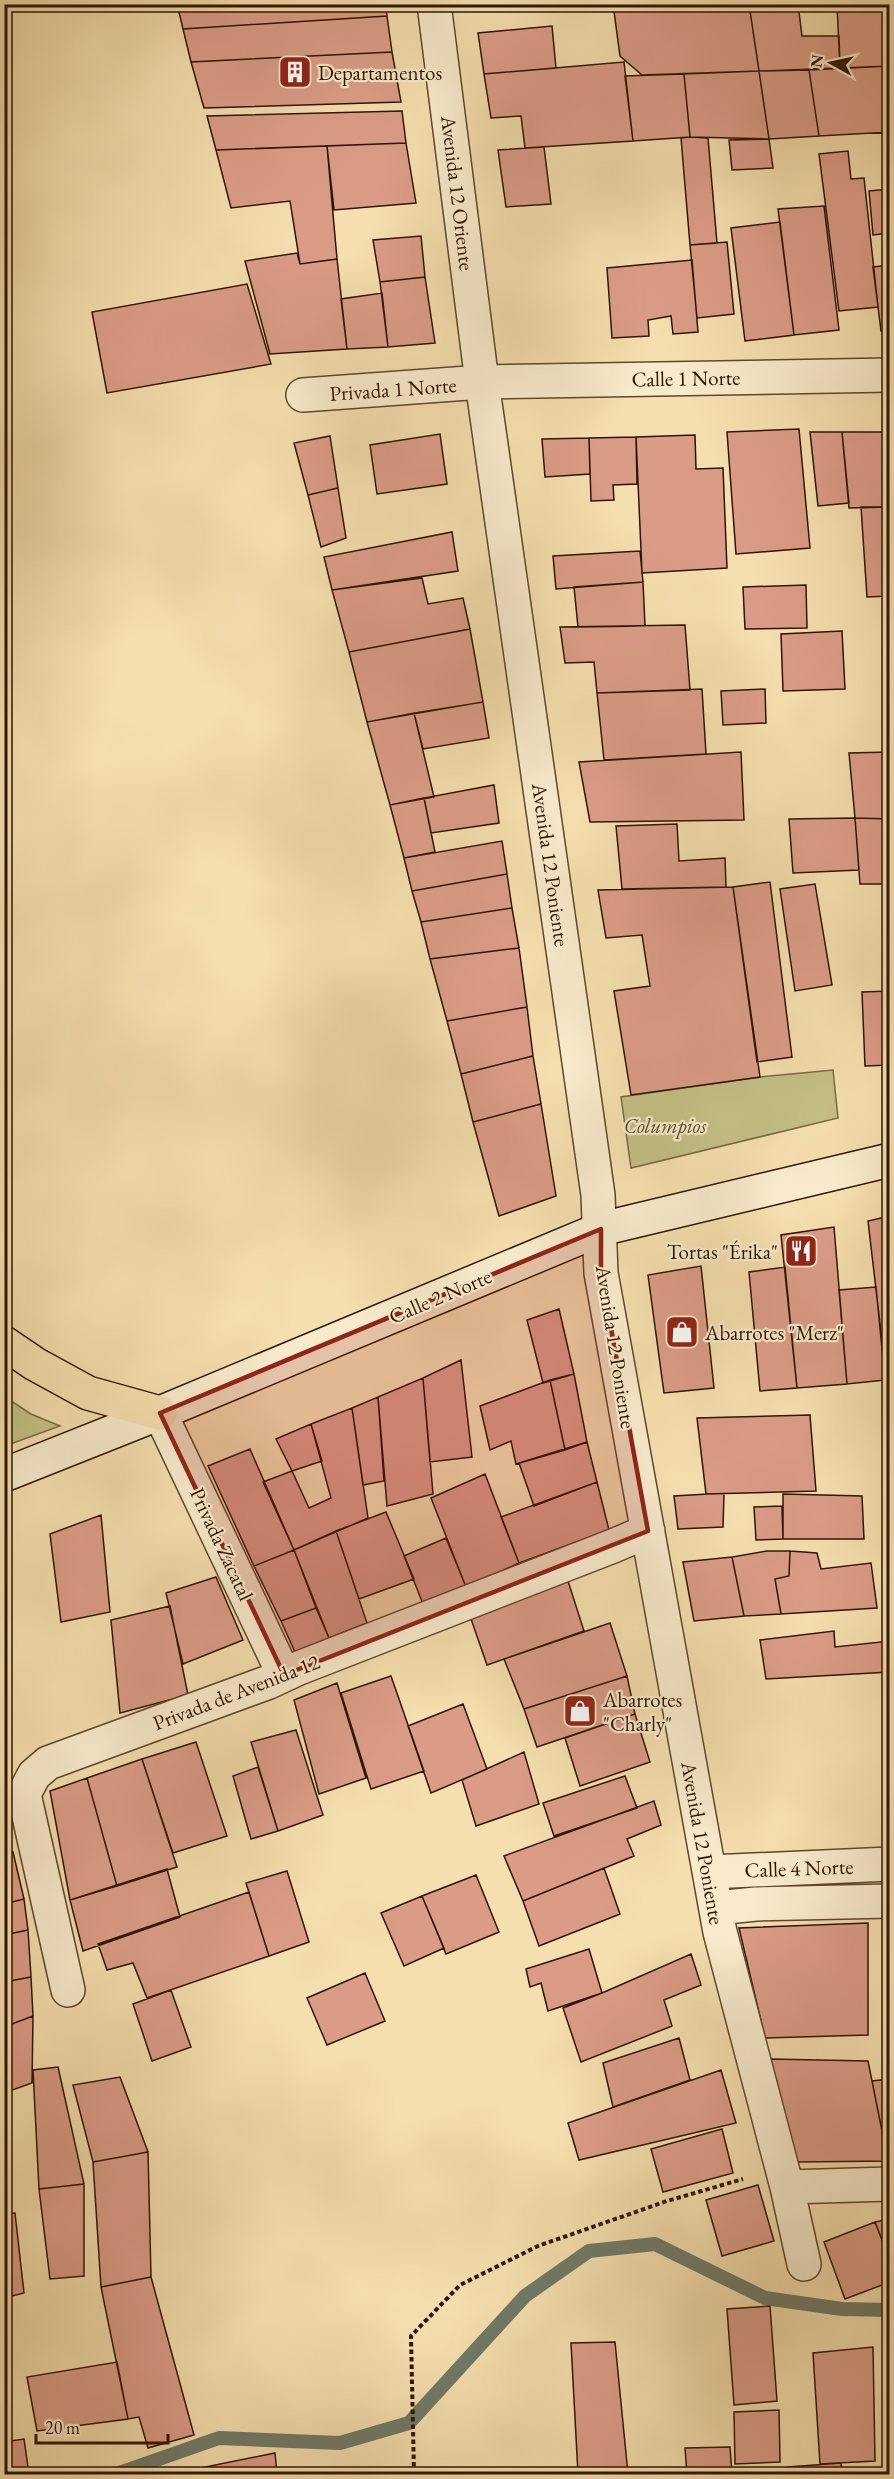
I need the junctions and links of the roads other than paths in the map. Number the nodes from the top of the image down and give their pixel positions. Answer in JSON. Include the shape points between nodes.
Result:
{"nodes":[{"id":1,"x":434,"y":4,"type":"edge"},
{"id":2,"x":890,"y":375,"type":"edge"},
{"id":3,"x":482,"y":382,"type":"junction"},
{"id":4,"x":303,"y":395,"type":"dead end"},
{"id":5,"x":890,"y":1160,"type":"edge"},
{"id":6,"x":601,"y":1228,"type":"junction"},
{"id":7,"x":4,"y":1342,"type":"edge"},
{"id":8,"x":160,"y":1413,"type":"junction"},
{"id":9,"x":4,"y":1475,"type":"edge"},
{"id":10,"x":648,"y":1531,"type":"junction"},
{"id":11,"x":284,"y":1675,"type":"junction"},
{"id":12,"x":890,"y":1864,"type":"edge"},
{"id":13,"x":710,"y":1872,"type":"junction"},
{"id":14,"x":890,"y":1901,"type":"edge"},
{"id":15,"x":716,"y":1908,"type":"junction"},
{"id":16,"x":68,"y":1990,"type":"dead end"},
{"id":17,"x":784,"y":2177,"type":"junction"},
{"id":18,"x":890,"y":2184,"type":"edge"},
{"id":19,"x":804,"y":2265,"type":"dead end"}],
"edges":[{"from":1,"to":3,"type":"street","name":"Avenida 12 Oriente"},
{"from":2,"to":3,"type":"street","name":"Calle 1 Norte"},
{"from":3,"to":4,"type":"street","name":"Privada 1 Norte"},
{"from":3,"to":6,"type":"street","name":"Avenida 12 Poniente"},
{"from":5,"to":6,"type":"street","name":"Calle 2 Norte"},
{"from":6,"to":8,"type":"street","name":"Calle 2 Norte"},
{"from":6,"to":10,"type":"street","name":"Avenida 12 Poniente","via":[[601,1273]]},
{"from":7,"to":8,"type":"highway","via":[[88,1393]]},
{"from":8,"to":9,"type":"street","name":"Calle 2 Norte"},
{"from":8,"to":11,"type":"street","name":"Privada Zacatal"},
{"from":10,"to":11,"type":"street","name":"Privada de Avenida 12"},
{"from":10,"to":13,"type":"street","name":"Avenida 12 Poniente"},
{"from":11,"to":16,"type":"street","name":"Privada de Avenida 12","via":[[48,1763],[34,1775],[24,1794]]},
{"from":12,"to":13,"type":"street","name":"Calle 4 Norte"},
{"from":13,"to":15,"type":"street","name":"Avenida 12 Poniente"},
{"from":14,"to":15,"type":"street","name":"Calle 4 Norte"},
{"from":15,"to":17,"type":"street","name":"Avenida 12 Poniente"},
{"from":17,"to":18,"type":"street"},
{"from":17,"to":19,"type":"street","name":"Avenida 12 Poniente"}]}
